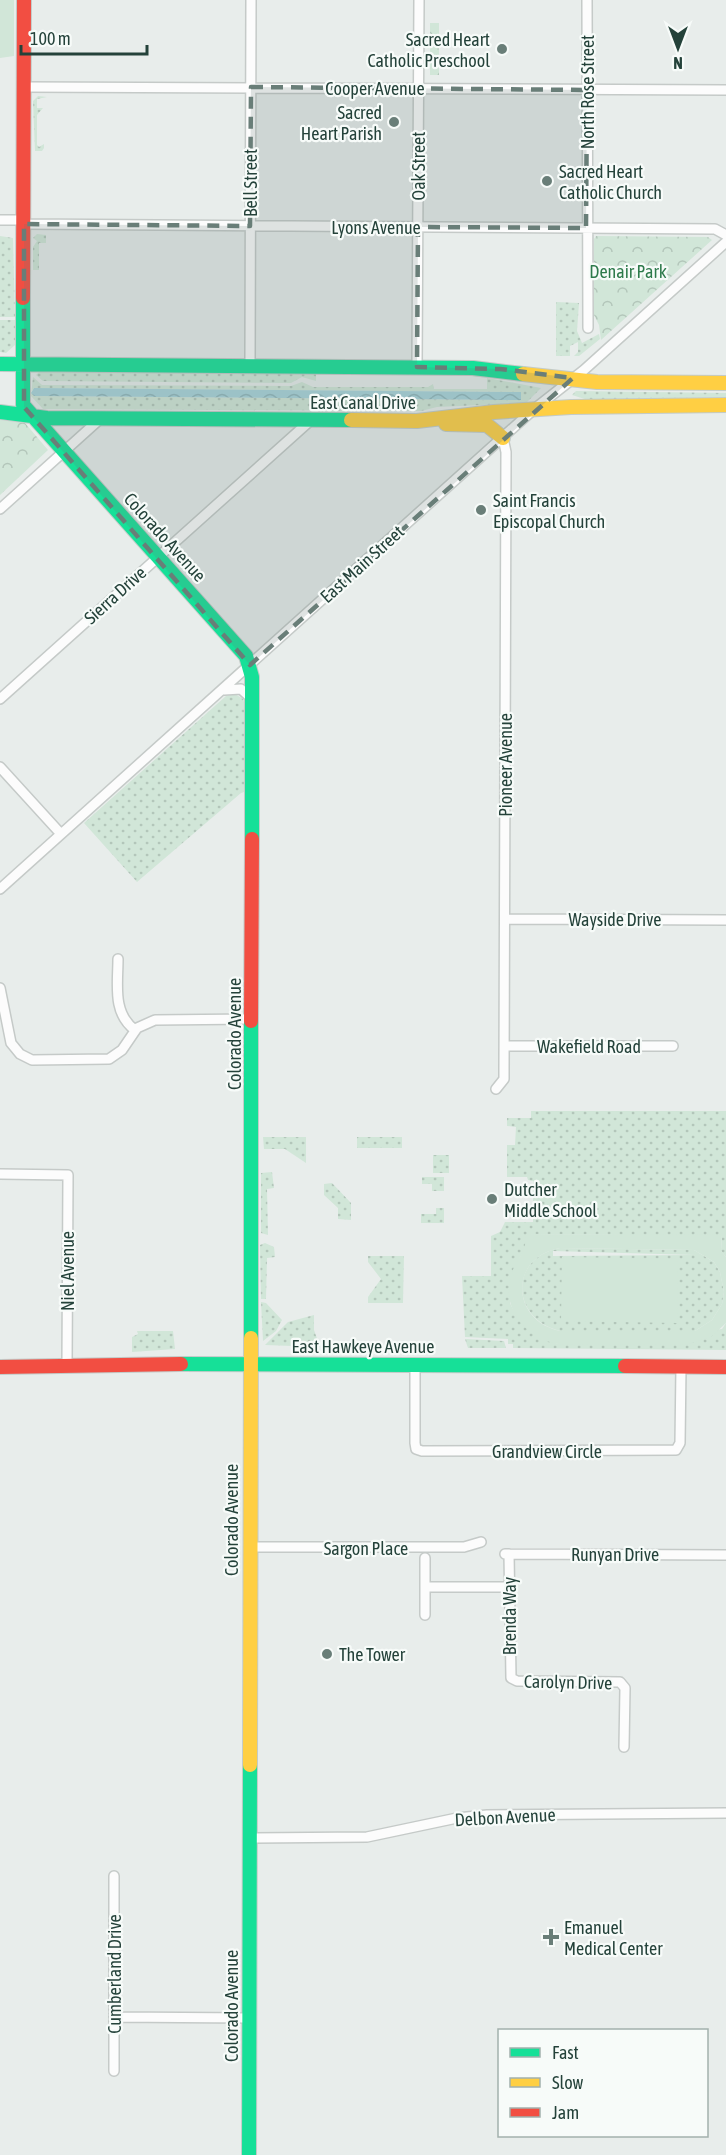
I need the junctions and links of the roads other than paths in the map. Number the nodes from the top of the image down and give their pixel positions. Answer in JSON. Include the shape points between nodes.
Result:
{"nodes":[{"id":1,"x":24,"y":0,"type":"edge"},
{"id":2,"x":251,"y":0,"type":"edge"},
{"id":3,"x":419,"y":0,"type":"edge"},
{"id":4,"x":587,"y":0,"type":"edge"},
{"id":5,"x":24,"y":87,"type":"junction"},
{"id":6,"x":251,"y":87,"type":"junction"},
{"id":7,"x":419,"y":88,"type":"junction"},
{"id":8,"x":587,"y":90,"type":"junction"},
{"id":9,"x":726,"y":90,"type":"edge"},
{"id":10,"x":0,"y":220,"type":"edge"},
{"id":11,"x":24,"y":222,"type":"junction"},
{"id":12,"x":250,"y":226,"type":"junction"},
{"id":13,"x":418,"y":227,"type":"junction"},
{"id":14,"x":586,"y":228,"type":"junction"},
{"id":15,"x":726,"y":234,"type":"edge"},
{"id":16,"x":726,"y":242,"type":"edge"},
{"id":17,"x":588,"y":328,"type":"dead end"},
{"id":18,"x":0,"y":364,"type":"edge"},
{"id":19,"x":23,"y":364,"type":"junction"},
{"id":20,"x":250,"y":366,"type":"junction"},
{"id":21,"x":417,"y":367,"type":"junction"},
{"id":22,"x":573,"y":378,"type":"junction"},
{"id":23,"x":726,"y":383,"type":"edge"},
{"id":24,"x":726,"y":405,"type":"edge"},
{"id":25,"x":533,"y":410,"type":"junction"},
{"id":26,"x":0,"y":412,"type":"edge"},
{"id":27,"x":31,"y":416,"type":"junction"},
{"id":28,"x":100,"y":419,"type":"junction"},
{"id":29,"x":311,"y":420,"type":"junction"},
{"id":30,"x":417,"y":421,"type":"junction"},
{"id":31,"x":503,"y":438,"type":"junction"},
{"id":32,"x":64,"y":451,"type":"junction"},
{"id":33,"x":0,"y":509,"type":"edge"},
{"id":34,"x":158,"y":557,"type":"junction"},
{"id":35,"x":250,"y":665,"type":"junction"},
{"id":36,"x":219,"y":693,"type":"junction"},
{"id":37,"x":0,"y":699,"type":"edge"},
{"id":38,"x":252,"y":699,"type":"junction"},
{"id":39,"x":0,"y":767,"type":"edge"},
{"id":40,"x":61,"y":834,"type":"junction"},
{"id":41,"x":0,"y":889,"type":"edge"},
{"id":42,"x":505,"y":919,"type":"junction"},
{"id":43,"x":726,"y":921,"type":"edge"},
{"id":44,"x":118,"y":959,"type":"dead end"},
{"id":45,"x":0,"y":988,"type":"edge"},
{"id":46,"x":252,"y":1019,"type":"junction"},
{"id":47,"x":135,"y":1030,"type":"junction"},
{"id":48,"x":505,"y":1046,"type":"junction"},
{"id":49,"x":674,"y":1046,"type":"dead end"},
{"id":50,"x":496,"y":1089,"type":"dead end"},
{"id":51,"x":0,"y":1174,"type":"edge"},
{"id":52,"x":249,"y":1364,"type":"junction"},
{"id":53,"x":415,"y":1365,"type":"junction"},
{"id":54,"x":0,"y":1366,"type":"edge"},
{"id":55,"x":67,"y":1367,"type":"junction"},
{"id":56,"x":681,"y":1367,"type":"junction"},
{"id":57,"x":726,"y":1367,"type":"edge"},
{"id":58,"x":481,"y":1542,"type":"dead end"},
{"id":59,"x":250,"y":1548,"type":"junction"},
{"id":60,"x":507,"y":1554,"type":"joint"},
{"id":61,"x":726,"y":1555,"type":"edge"},
{"id":62,"x":425,"y":1558,"type":"dead end"},
{"id":63,"x":425,"y":1587,"type":"junction"},
{"id":64,"x":509,"y":1587,"type":"junction"},
{"id":65,"x":425,"y":1615,"type":"dead end"},
{"id":66,"x":511,"y":1678,"type":"joint"},
{"id":67,"x":624,"y":1747,"type":"dead end"},
{"id":68,"x":726,"y":1813,"type":"edge"},
{"id":69,"x":250,"y":1839,"type":"junction"},
{"id":70,"x":114,"y":1876,"type":"dead end"},
{"id":71,"x":114,"y":2017,"type":"junction"},
{"id":72,"x":249,"y":2018,"type":"junction"},
{"id":73,"x":114,"y":2071,"type":"dead end"},
{"id":74,"x":249,"y":2155,"type":"edge"}],
"edges":[{"from":1,"to":5,"type":"street","name":"Colorado Avenue"},
{"from":2,"to":6,"type":"street","name":"Bell Street"},
{"from":3,"to":7,"type":"street","name":"Oak Street"},
{"from":4,"to":8,"type":"street","name":"North Rose Street"},
{"from":5,"to":6,"type":"street","name":"Cooper Avenue"},
{"from":5,"to":11,"type":"street","name":"Colorado Avenue"},
{"from":6,"to":7,"type":"street","name":"Cooper Avenue"},
{"from":6,"to":12,"type":"street","name":"Bell Street"},
{"from":7,"to":8,"type":"street","name":"Cooper Avenue"},
{"from":7,"to":13,"type":"street","name":"Oak Street"},
{"from":8,"to":9,"type":"street","name":"Cooper Avenue"},
{"from":8,"to":14,"type":"street","name":"North Rose Street"},
{"from":10,"to":11,"type":"street","name":"Lyons Avenue"},
{"from":11,"to":12,"type":"street","name":"Lyons Avenue"},
{"from":11,"to":19,"type":"street","name":"Colorado Avenue"},
{"from":12,"to":13,"type":"street","name":"Lyons Avenue"},
{"from":12,"to":20,"type":"street","name":"Bell Street"},
{"from":13,"to":14,"type":"street","name":"Lyons Avenue"},
{"from":13,"to":21,"type":"street","name":"Oak Street"},
{"from":14,"to":15,"type":"street","name":"Lyons Avenue","via":[[715,229]]},
{"from":14,"to":17,"type":"street","name":"North Rose Street"},
{"from":16,"to":22,"type":"street","name":"East Main Street"},
{"from":18,"to":19,"type":"street","name":"East Canal Drive"},
{"from":19,"to":20,"type":"street","name":"East Canal Drive"},
{"from":19,"to":27,"type":"street","name":"Colorado Avenue","via":[[22,402]]},
{"from":20,"to":21,"type":"street","name":"East Canal Drive"},
{"from":21,"to":22,"type":"street","name":"East Canal Drive","via":[[500,369]]},
{"from":22,"to":23,"type":"street","name":"East Canal Drive"},
{"from":22,"to":25,"type":"street","name":"East Main Street"},
{"from":24,"to":25,"type":"street","name":"East Canal Drive"},
{"from":25,"to":30,"type":"street","name":"East Canal Drive"},
{"from":25,"to":31,"type":"street","name":"East Main Street"},
{"from":26,"to":27,"type":"street","name":"East Canal Drive"},
{"from":27,"to":28,"type":"street","name":"East Canal Drive"},
{"from":27,"to":32,"type":"street","name":"Colorado Avenue"},
{"from":28,"to":29,"type":"street","name":"East Canal Drive"},
{"from":28,"to":32,"type":"street"},
{"from":29,"to":30,"type":"street","name":"East Canal Drive"},
{"from":29,"to":34,"type":"street","name":"Sierra Drive"},
{"from":30,"to":31,"type":"street","via":[[487,425]]},
{"from":31,"to":35,"type":"street","name":"East Main Street"},
{"from":31,"to":42,"type":"street","name":"Pioneer Avenue"},
{"from":32,"to":33,"type":"street"},
{"from":32,"to":34,"type":"street","name":"Colorado Avenue"},
{"from":34,"to":35,"type":"street","name":"Colorado Avenue"},
{"from":34,"to":37,"type":"street","name":"Sierra Drive"},
{"from":35,"to":36,"type":"street","name":"East Main Street"},
{"from":35,"to":38,"type":"street","name":"Colorado Avenue"},
{"from":36,"to":38,"type":"street","via":[[239,688]]},
{"from":36,"to":40,"type":"street","name":"East Main Street"},
{"from":38,"to":46,"type":"street","name":"Colorado Avenue"},
{"from":39,"to":40,"type":"street"},
{"from":40,"to":41,"type":"street","name":"East Main Street"},
{"from":42,"to":43,"type":"street","name":"Wayside Drive"},
{"from":42,"to":48,"type":"street","name":"Pioneer Avenue"},
{"from":44,"to":47,"type":"street","via":[[118,1006],[124,1020]]},
{"from":45,"to":47,"type":"street","via":[[10,1039],[18,1052],[29,1059],[109,1059],[122,1050]]},
{"from":46,"to":47,"type":"street","via":[[164,1019]]},
{"from":46,"to":52,"type":"street","name":"Colorado Avenue"},
{"from":48,"to":49,"type":"street","name":"Wakefield Road"},
{"from":48,"to":50,"type":"street","name":"Pioneer Avenue","via":[[504,1079]]},
{"from":51,"to":55,"type":"street","name":"Niel Avenue","via":[[68,1175]]},
{"from":52,"to":53,"type":"street","name":"East Hawkeye Avenue"},
{"from":52,"to":55,"type":"street","name":"East Hawkeye Avenue"},
{"from":52,"to":59,"type":"street","name":"Colorado Avenue"},
{"from":53,"to":56,"type":"street","name":"East Hawkeye Avenue"},
{"from":53,"to":56,"type":"street","name":"Grandview Circle","via":[[415,1443],[416,1449],[422,1450],[676,1450],[680,1443]]},
{"from":54,"to":55,"type":"street","name":"East Hawkeye Avenue"},
{"from":56,"to":57,"type":"street","name":"East Hawkeye Avenue"},
{"from":58,"to":59,"type":"street","name":"Sargon Place","via":[[464,1548]]},
{"from":59,"to":69,"type":"street","name":"Colorado Avenue"},
{"from":60,"to":61,"type":"street","name":"Runyan Drive"},
{"from":60,"to":64,"type":"street","name":"Brenda Way"},
{"from":62,"to":63,"type":"street"},
{"from":63,"to":64,"type":"street"},
{"from":63,"to":65,"type":"street"},
{"from":64,"to":66,"type":"street","name":"Brenda Way"},
{"from":66,"to":67,"type":"street","name":"Carolyn Drive","via":[[617,1681],[624,1686]]},
{"from":68,"to":69,"type":"street","name":"Delbon Avenue","via":[[487,1815],[367,1836]]},
{"from":69,"to":72,"type":"street","name":"Colorado Avenue"},
{"from":70,"to":71,"type":"street","name":"Cumberland Drive"},
{"from":71,"to":72,"type":"street"},
{"from":71,"to":73,"type":"street","name":"Cumberland Drive"},
{"from":72,"to":74,"type":"street","name":"Colorado Avenue"}]}
